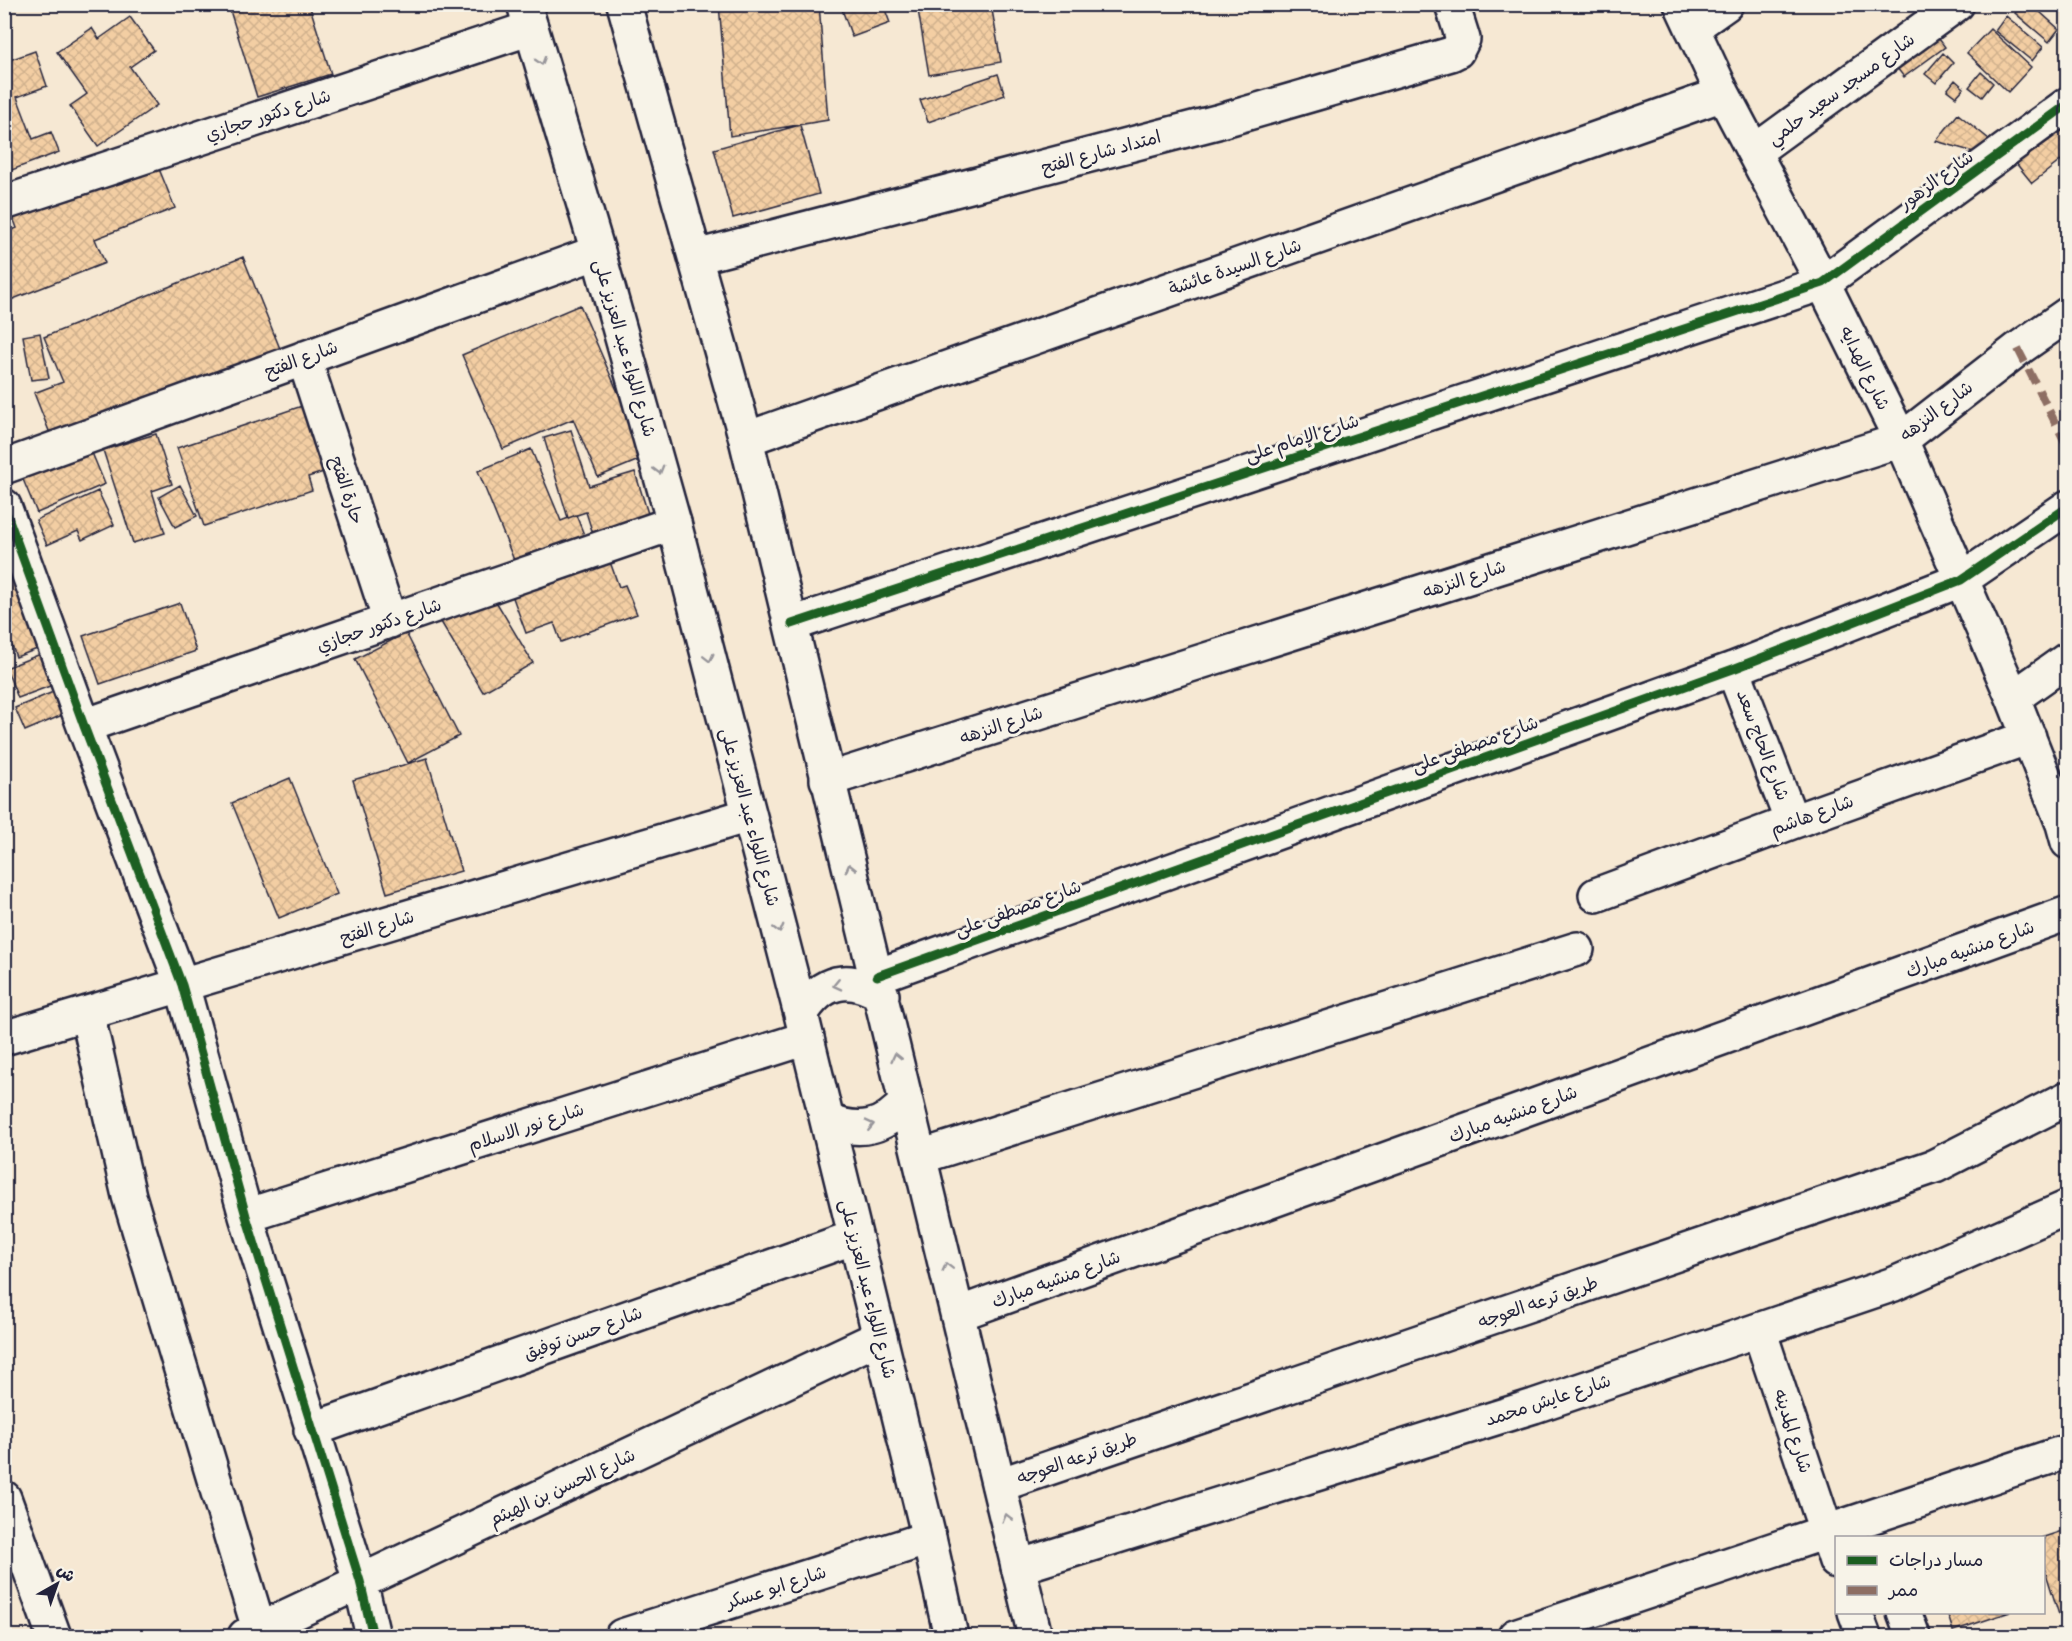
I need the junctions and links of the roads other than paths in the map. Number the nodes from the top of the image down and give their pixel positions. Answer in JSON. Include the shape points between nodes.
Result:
{"nodes":[{"id":1,"x":624,"y":4,"type":"edge"},
{"id":2,"x":1452,"y":4,"type":"edge"},
{"id":3,"x":1725,"y":4,"type":"edge"},
{"id":4,"x":1957,"y":4,"type":"edge"},
{"id":5,"x":528,"y":16,"type":"edge"},
{"id":6,"x":1687,"y":16,"type":"edge"},
{"id":7,"x":1723,"y":94,"type":"junction"},
{"id":8,"x":2067,"y":104,"type":"edge"},
{"id":9,"x":1754,"y":152,"type":"junction"},
{"id":10,"x":4,"y":203,"type":"edge"},
{"id":11,"x":598,"y":252,"type":"junction"},
{"id":12,"x":696,"y":257,"type":"junction"},
{"id":13,"x":1823,"y":283,"type":"junction"},
{"id":14,"x":2067,"y":314,"type":"edge"},
{"id":15,"x":304,"y":358,"type":"junction"},
{"id":16,"x":746,"y":440,"type":"junction"},
{"id":17,"x":1901,"y":441,"type":"junction"},
{"id":18,"x":4,"y":467,"type":"edge"},
{"id":19,"x":4,"y":506,"type":"edge"},
{"id":20,"x":2067,"y":507,"type":"edge"},
{"id":21,"x":674,"y":523,"type":"junction"},
{"id":22,"x":1961,"y":580,"type":"junction"},
{"id":23,"x":390,"y":621,"type":"junction"},
{"id":24,"x":792,"y":624,"type":"junction"},
{"id":25,"x":2067,"y":659,"type":"edge"},
{"id":26,"x":1733,"y":669,"type":"junction"},
{"id":27,"x":2013,"y":698,"type":"junction"},
{"id":28,"x":84,"y":726,"type":"junction"},
{"id":29,"x":2029,"y":737,"type":"junction"},
{"id":30,"x":827,"y":780,"type":"junction"},
{"id":31,"x":749,"y":815,"type":"junction"},
{"id":32,"x":1792,"y":822,"type":"junction"},
{"id":33,"x":2066,"y":829,"type":"edge"},
{"id":34,"x":1596,"y":895,"type":"dead end"},
{"id":35,"x":2067,"y":913,"type":"edge"},
{"id":36,"x":1577,"y":949,"type":"dead end"},
{"id":37,"x":182,"y":985,"type":"junction"},
{"id":38,"x":879,"y":986,"type":"junction"},
{"id":39,"x":87,"y":1013,"type":"junction"},
{"id":40,"x":804,"y":1026,"type":"junction"},
{"id":41,"x":4,"y":1038,"type":"edge"},
{"id":42,"x":2067,"y":1098,"type":"edge"},
{"id":43,"x":906,"y":1102,"type":"junction"},
{"id":44,"x":827,"y":1120,"type":"junction"},
{"id":45,"x":920,"y":1157,"type":"junction"},
{"id":46,"x":2067,"y":1207,"type":"edge"},
{"id":47,"x":246,"y":1216,"type":"junction"},
{"id":48,"x":855,"y":1237,"type":"junction"},
{"id":49,"x":958,"y":1314,"type":"junction"},
{"id":50,"x":1759,"y":1330,"type":"junction"},
{"id":51,"x":880,"y":1337,"type":"junction"},
{"id":52,"x":311,"y":1430,"type":"junction"},
{"id":53,"x":2067,"y":1451,"type":"edge"},
{"id":54,"x":999,"y":1485,"type":"junction"},
{"id":55,"x":4,"y":1498,"type":"edge"},
{"id":56,"x":1875,"y":1527,"type":"edge"},
{"id":57,"x":1855,"y":1536,"type":"edge"},
{"id":58,"x":929,"y":1538,"type":"junction"},
{"id":59,"x":1831,"y":1547,"type":"edge"},
{"id":60,"x":1018,"y":1566,"type":"junction"},
{"id":61,"x":360,"y":1581,"type":"junction"},
{"id":62,"x":1856,"y":1614,"type":"edge"},
{"id":63,"x":1906,"y":1614,"type":"edge"},
{"id":64,"x":252,"y":1633,"type":"edge"},
{"id":65,"x":54,"y":1636,"type":"edge"},
{"id":66,"x":373,"y":1636,"type":"edge"},
{"id":67,"x":622,"y":1636,"type":"edge"},
{"id":68,"x":951,"y":1636,"type":"edge"},
{"id":69,"x":1035,"y":1636,"type":"edge"},
{"id":70,"x":1515,"y":1636,"type":"edge"},
{"id":71,"x":1864,"y":1636,"type":"edge"},
{"id":72,"x":1913,"y":1636,"type":"edge"}],
"edges":[{"from":1,"to":12,"type":"street"},
{"from":2,"to":12,"type":"street","name":"امتداد شارع الفتح","via":[[1462,39],[1457,51],[1451,54],[1217,122]]},
{"from":3,"to":6,"type":"street"},
{"from":4,"to":9,"type":"street","name":"شارع مسجد سعيد حلمي"},
{"from":5,"to":10,"type":"street","name":"شارع دكتور حجازي"},
{"from":5,"to":11,"type":"street","name":"شارع اللواء عبد العزيز على","one_way":true},
{"from":6,"to":7,"type":"street","name":"شارع الهدايه"},
{"from":7,"to":9,"type":"street","name":"شارع الهدايه"},
{"from":7,"to":16,"type":"street","name":"شارع السيدة عائشة"},
{"from":8,"to":13,"type":"street","name":"شارع الزهور"},
{"from":9,"to":13,"type":"street","name":"شارع الهدايه"},
{"from":11,"to":15,"type":"street","name":"شارع الفتح"},
{"from":11,"to":21,"type":"street","name":"شارع اللواء عبد العزيز على","one_way":true},
{"from":12,"to":16,"type":"street"},
{"from":13,"to":17,"type":"street","name":"شارع الهدايه"},
{"from":13,"to":24,"type":"street","name":"شارع الإمام على"},
{"from":14,"to":17,"type":"street","name":"شارع النزهه"},
{"from":15,"to":18,"type":"street","name":"شارع الفتح"},
{"from":15,"to":23,"type":"street","name":"حارة الفتح"},
{"from":16,"to":24,"type":"street"},
{"from":17,"to":22,"type":"street","name":"شارع الهدايه"},
{"from":17,"to":30,"type":"street","name":"شارع النزهه"},
{"from":19,"to":28,"type":"street"},
{"from":20,"to":22,"type":"street","name":"شارع مصطفى على"},
{"from":21,"to":23,"type":"street","name":"شارع دكتور حجازي"},
{"from":21,"to":31,"type":"street","name":"شارع اللواء عبد العزيز على","one_way":true},
{"from":22,"to":26,"type":"street","name":"شارع مصطفى على"},
{"from":22,"to":27,"type":"street","name":"شارع الهدايه"},
{"from":23,"to":28,"type":"street","name":"شارع دكتور حجازي"},
{"from":24,"to":30,"type":"street"},
{"from":25,"to":27,"type":"street"},
{"from":26,"to":32,"type":"street","name":"شارع الحاج سعد"},
{"from":26,"to":38,"type":"street","name":"شارع مصطفى على"},
{"from":27,"to":29,"type":"street","name":"شارع الهدايه"},
{"from":28,"to":37,"type":"street"},
{"from":29,"to":32,"type":"street","name":"شارع هاشم"},
{"from":29,"to":33,"type":"street","name":"شارع الهدايه"},
{"from":38,"to":30,"type":"street","one_way":true},
{"from":31,"to":37,"type":"street","name":"شارع الفتح"},
{"from":31,"to":40,"type":"street","name":"شارع اللواء عبد العزيز على","one_way":true},
{"from":32,"to":34,"type":"street","name":"شارع هاشم"},
{"from":35,"to":49,"type":"street","name":"شارع منشيه مبارك"},
{"from":36,"to":45,"type":"street"},
{"from":37,"to":39,"type":"street","name":"شارع الفتح"},
{"from":37,"to":47,"type":"street"},
{"from":38,"to":40,"type":"street","one_way":true,"via":[[852,982],[821,989],[810,1000]]},
{"from":43,"to":38,"type":"street","one_way":true},
{"from":39,"to":41,"type":"street","name":"شارع الفتح"},
{"from":39,"to":64,"type":"street","via":[[129,1196]]},
{"from":40,"to":44,"type":"street","name":"شارع اللواء عبد العزيز على"},
{"from":40,"to":47,"type":"street","name":"شارع نور الاسلام"},
{"from":42,"to":54,"type":"street","name":"طريق ترعه العوجه","via":[[1935,1166]]},
{"from":44,"to":43,"type":"street","one_way":true,"via":[[841,1126],[870,1127],[896,1114]]},
{"from":43,"to":45,"type":"street"},
{"from":44,"to":48,"type":"street","name":"شارع اللواء عبد العزيز على"},
{"from":49,"to":45,"type":"street","one_way":true},
{"from":46,"to":50,"type":"street","name":"شارع عايش محمد","via":[[1894,1284]]},
{"from":47,"to":52,"type":"street"},
{"from":48,"to":51,"type":"street","name":"شارع اللواء عبد العزيز على"},
{"from":48,"to":52,"type":"street","name":"شارع حسن توفيق"},
{"from":49,"to":54,"type":"street"},
{"from":50,"to":59,"type":"street","name":"شارع المدينه"},
{"from":50,"to":60,"type":"street","name":"شارع عايش محمد","via":[[1534,1406]]},
{"from":51,"to":58,"type":"street","name":"شارع اللواء عبد العزيز على"},
{"from":51,"to":61,"type":"street","name":"شارع الحسن بن الهيثم"},
{"from":52,"to":61,"type":"street"},
{"from":53,"to":56,"type":"street"},
{"from":60,"to":54,"type":"street","one_way":true},
{"from":55,"to":65,"type":"street"},
{"from":56,"to":57,"type":"street"},
{"from":58,"to":67,"type":"street","name":"شارع ابو عسكر"},
{"from":58,"to":68,"type":"street","name":"شارع اللواء عبد العزيز على"},
{"from":59,"to":70,"type":"street"},
{"from":60,"to":69,"type":"street"},
{"from":61,"to":64,"type":"street","name":"شارع الحسن بن الهيثم"},
{"from":61,"to":66,"type":"street"},
{"from":62,"to":71,"type":"street"},
{"from":63,"to":72,"type":"street"}]}
